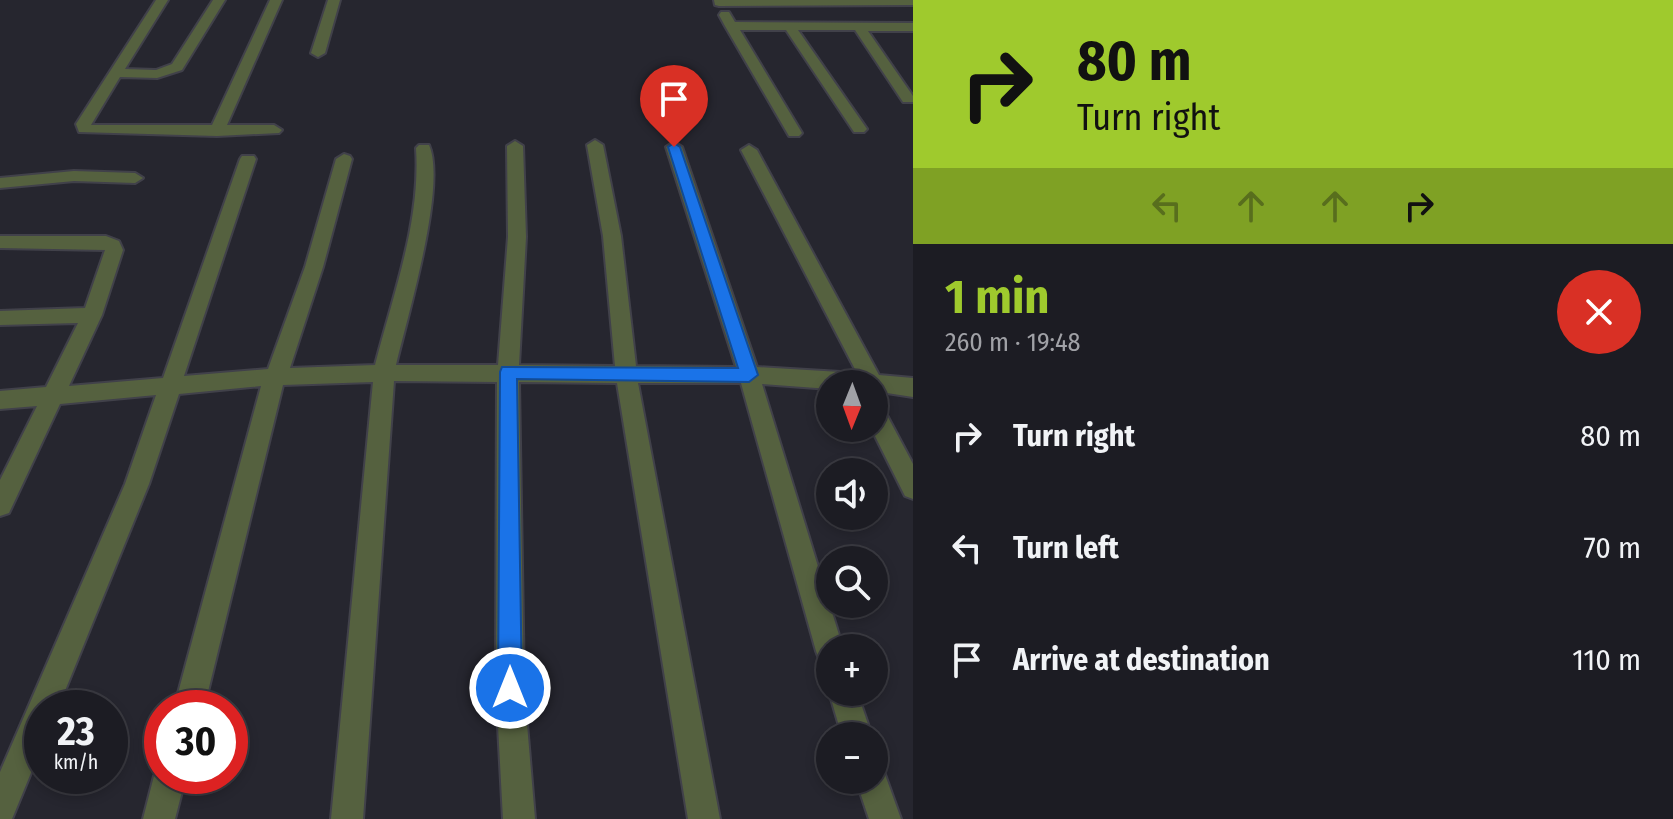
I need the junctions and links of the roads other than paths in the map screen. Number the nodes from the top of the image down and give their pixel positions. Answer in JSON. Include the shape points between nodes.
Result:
{"nodes":[{"id":1,"x":162,"y":0,"type":"edge"},
{"id":2,"x":219,"y":0,"type":"edge"},
{"id":3,"x":276,"y":0,"type":"edge"},
{"id":4,"x":334,"y":0,"type":"edge"},
{"id":5,"x":718,"y":1,"type":"edge"},
{"id":6,"x":913,"y":1,"type":"edge"},
{"id":7,"x":731,"y":26,"type":"junction"},
{"id":8,"x":790,"y":27,"type":"junction"},
{"id":9,"x":859,"y":27,"type":"junction"},
{"id":10,"x":913,"y":27,"type":"edge"},
{"id":11,"x":318,"y":53,"type":"dead end"},
{"id":12,"x":114,"y":73,"type":"junction"},
{"id":13,"x":908,"y":99,"type":"dead end"},
{"id":14,"x":859,"y":129,"type":"dead end"},
{"id":15,"x":274,"y":130,"type":"dead end"},
{"id":16,"x":217,"y":131,"type":"junction"},
{"id":17,"x":794,"y":133,"type":"dead end"},
{"id":18,"x":595,"y":145,"type":"dead end"},
{"id":19,"x":515,"y":146,"type":"dead end"},
{"id":20,"x":674,"y":147,"type":"dead end"},
{"id":21,"x":424,"y":148,"type":"dead end"},
{"id":22,"x":749,"y":150,"type":"dead end"},
{"id":23,"x":248,"y":159,"type":"dead end"},
{"id":24,"x":344,"y":159,"type":"dead end"},
{"id":25,"x":135,"y":178,"type":"dead end"},
{"id":26,"x":0,"y":183,"type":"edge"},
{"id":27,"x":0,"y":242,"type":"edge"},
{"id":28,"x":92,"y":315,"type":"junction"},
{"id":29,"x":0,"y":318,"type":"edge"},
{"id":30,"x":858,"y":370,"type":"edge"},
{"id":31,"x":508,"y":372,"type":"junction"},
{"id":32,"x":384,"y":373,"type":"junction"},
{"id":33,"x":626,"y":374,"type":"junction"},
{"id":34,"x":749,"y":375,"type":"junction"},
{"id":35,"x":274,"y":377,"type":"junction"},
{"id":36,"x":816,"y":380,"type":"edge"},
{"id":37,"x":888,"y":384,"type":"edge"},
{"id":38,"x":171,"y":387,"type":"junction"},
{"id":39,"x":913,"y":388,"type":"edge"},
{"id":40,"x":53,"y":397,"type":"junction"},
{"id":41,"x":0,"y":400,"type":"edge"},
{"id":42,"x":888,"y":439,"type":"edge"},
{"id":43,"x":913,"y":488,"type":"edge"},
{"id":44,"x":0,"y":505,"type":"edge"},
{"id":45,"x":825,"y":634,"type":"edge"},
{"id":46,"x":50,"y":690,"type":"edge"},
{"id":47,"x":194,"y":690,"type":"edge"},
{"id":48,"x":24,"y":752,"type":"edge"},
{"id":49,"x":165,"y":794,"type":"edge"},
{"id":50,"x":877,"y":794,"type":"edge"},
{"id":51,"x":0,"y":809,"type":"edge"},
{"id":52,"x":159,"y":819,"type":"edge"},
{"id":53,"x":347,"y":819,"type":"edge"},
{"id":54,"x":519,"y":819,"type":"edge"},
{"id":55,"x":704,"y":819,"type":"edge"},
{"id":56,"x":885,"y":819,"type":"edge"}],
"edges":[{"from":1,"to":12,"type":"street"},
{"from":2,"to":12,"type":"street","via":[[177,67],[157,74]]},
{"from":3,"to":16,"type":"street"},
{"from":4,"to":11,"type":"street"},
{"from":5,"to":6,"type":"street"},
{"from":5,"to":7,"type":"street"},
{"from":7,"to":8,"type":"street"},
{"from":7,"to":17,"type":"street"},
{"from":8,"to":9,"type":"street"},
{"from":8,"to":14,"type":"street"},
{"from":9,"to":10,"type":"street"},
{"from":9,"to":13,"type":"street"},
{"from":12,"to":16,"type":"street","via":[[83,124],[87,130]]},
{"from":15,"to":16,"type":"street"},
{"from":18,"to":33,"type":"street","via":[[612,236]]},
{"from":19,"to":31,"type":"street","via":[[518,200]]},
{"from":20,"to":34,"type":"street"},
{"from":21,"to":32,"type":"street","via":[[426,176],[416,241]]},
{"from":22,"to":30,"type":"street"},
{"from":23,"to":38,"type":"street"},
{"from":24,"to":35,"type":"street","via":[[314,267]]},
{"from":25,"to":26,"type":"street","via":[[74,176]]},
{"from":27,"to":28,"type":"street","via":[[113,245]]},
{"from":28,"to":29,"type":"street"},
{"from":28,"to":40,"type":"street"},
{"from":31,"to":32,"type":"street"},
{"from":31,"to":33,"type":"street"},
{"from":31,"to":54,"type":"street","via":[[510,688]]},
{"from":32,"to":35,"type":"street"},
{"from":32,"to":53,"type":"street"},
{"from":33,"to":34,"type":"street"},
{"from":33,"to":55,"type":"street"},
{"from":34,"to":36,"type":"street"},
{"from":34,"to":45,"type":"street"},
{"from":35,"to":38,"type":"street"},
{"from":35,"to":47,"type":"street"},
{"from":37,"to":39,"type":"street"},
{"from":38,"to":40,"type":"street"},
{"from":38,"to":46,"type":"street","via":[[137,484]]},
{"from":40,"to":41,"type":"street"},
{"from":40,"to":44,"type":"street"},
{"from":42,"to":43,"type":"street"},
{"from":48,"to":51,"type":"street"},
{"from":49,"to":52,"type":"street"},
{"from":50,"to":56,"type":"street"}]}
